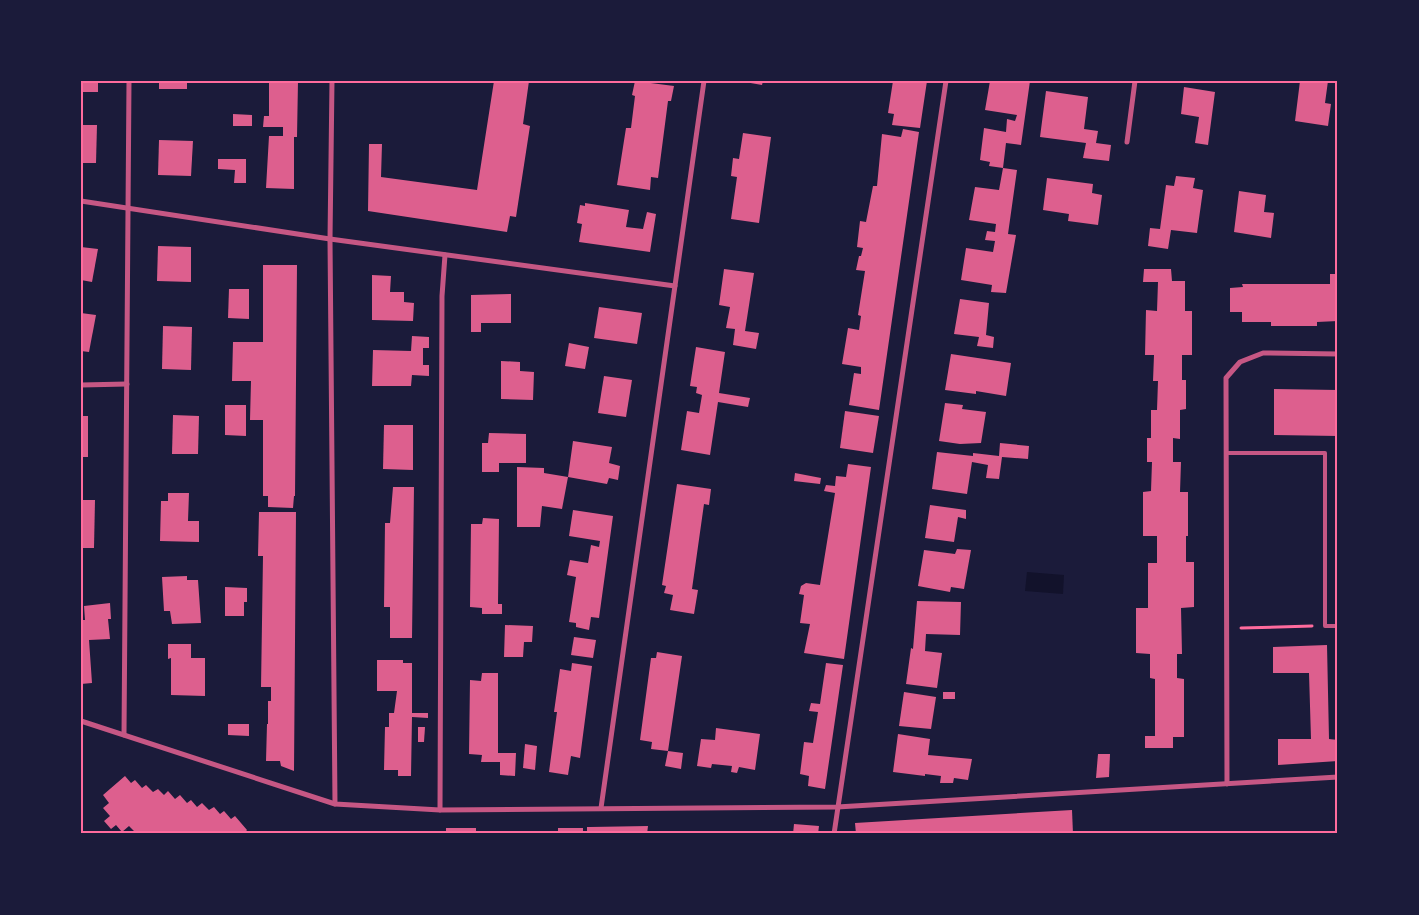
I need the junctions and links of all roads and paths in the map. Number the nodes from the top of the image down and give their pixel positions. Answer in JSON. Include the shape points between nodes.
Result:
{"nodes":[{"id":1,"x":129,"y":81,"type":"edge"},
{"id":2,"x":332,"y":81,"type":"edge"},
{"id":3,"x":704,"y":81,"type":"edge"},
{"id":4,"x":946,"y":81,"type":"edge"},
{"id":5,"x":1135,"y":81,"type":"edge"},
{"id":6,"x":1128,"y":142,"type":"dead end"},
{"id":7,"x":81,"y":201,"type":"edge"},
{"id":8,"x":128,"y":208,"type":"junction"},
{"id":9,"x":330,"y":239,"type":"junction"},
{"id":10,"x":445,"y":255,"type":"junction"},
{"id":11,"x":675,"y":286,"type":"junction"},
{"id":12,"x":1338,"y":354,"type":"edge"},
{"id":13,"x":81,"y":384,"type":"edge"},
{"id":14,"x":127,"y":384,"type":"junction"},
{"id":15,"x":1226,"y":453,"type":"junction"},
{"id":16,"x":1325,"y":626,"type":"junction"},
{"id":17,"x":1338,"y":626,"type":"edge"},
{"id":18,"x":1227,"y":628,"type":"junction"},
{"id":19,"x":81,"y":721,"type":"edge"},
{"id":20,"x":124,"y":735,"type":"junction"},
{"id":21,"x":1338,"y":778,"type":"edge"},
{"id":22,"x":1227,"y":784,"type":"junction"},
{"id":23,"x":335,"y":804,"type":"junction"},
{"id":24,"x":837,"y":807,"type":"junction"},
{"id":25,"x":601,"y":808,"type":"junction"},
{"id":26,"x":440,"y":810,"type":"junction"},
{"id":27,"x":834,"y":834,"type":"edge"}],
"edges":[{"from":1,"to":8,"type":"street"},
{"from":2,"to":9,"type":"street"},
{"from":3,"to":11,"type":"street"},
{"from":4,"to":24,"type":"street"},
{"from":5,"to":6,"type":"street"},
{"from":7,"to":8,"type":"street"},
{"from":8,"to":9,"type":"street"},
{"from":8,"to":14,"type":"street"},
{"from":9,"to":10,"type":"street"},
{"from":9,"to":23,"type":"street"},
{"from":10,"to":11,"type":"street"},
{"from":10,"to":26,"type":"street","via":[[442,296]]},
{"from":11,"to":25,"type":"street"},
{"from":12,"to":15,"type":"street","via":[[1264,353],[1240,362],[1226,378]]},
{"from":13,"to":14,"type":"street"},
{"from":14,"to":20,"type":"street"},
{"from":15,"to":16,"type":"lane","via":[[1325,453]]},
{"from":15,"to":18,"type":"street"},
{"from":16,"to":17,"type":"lane"},
{"from":16,"to":18,"type":"path"},
{"from":18,"to":22,"type":"street"},
{"from":19,"to":20,"type":"street"},
{"from":20,"to":23,"type":"street"},
{"from":21,"to":22,"type":"street"},
{"from":22,"to":24,"type":"street"},
{"from":23,"to":26,"type":"street"},
{"from":24,"to":25,"type":"street"},
{"from":24,"to":27,"type":"street"},
{"from":25,"to":26,"type":"street"}]}
